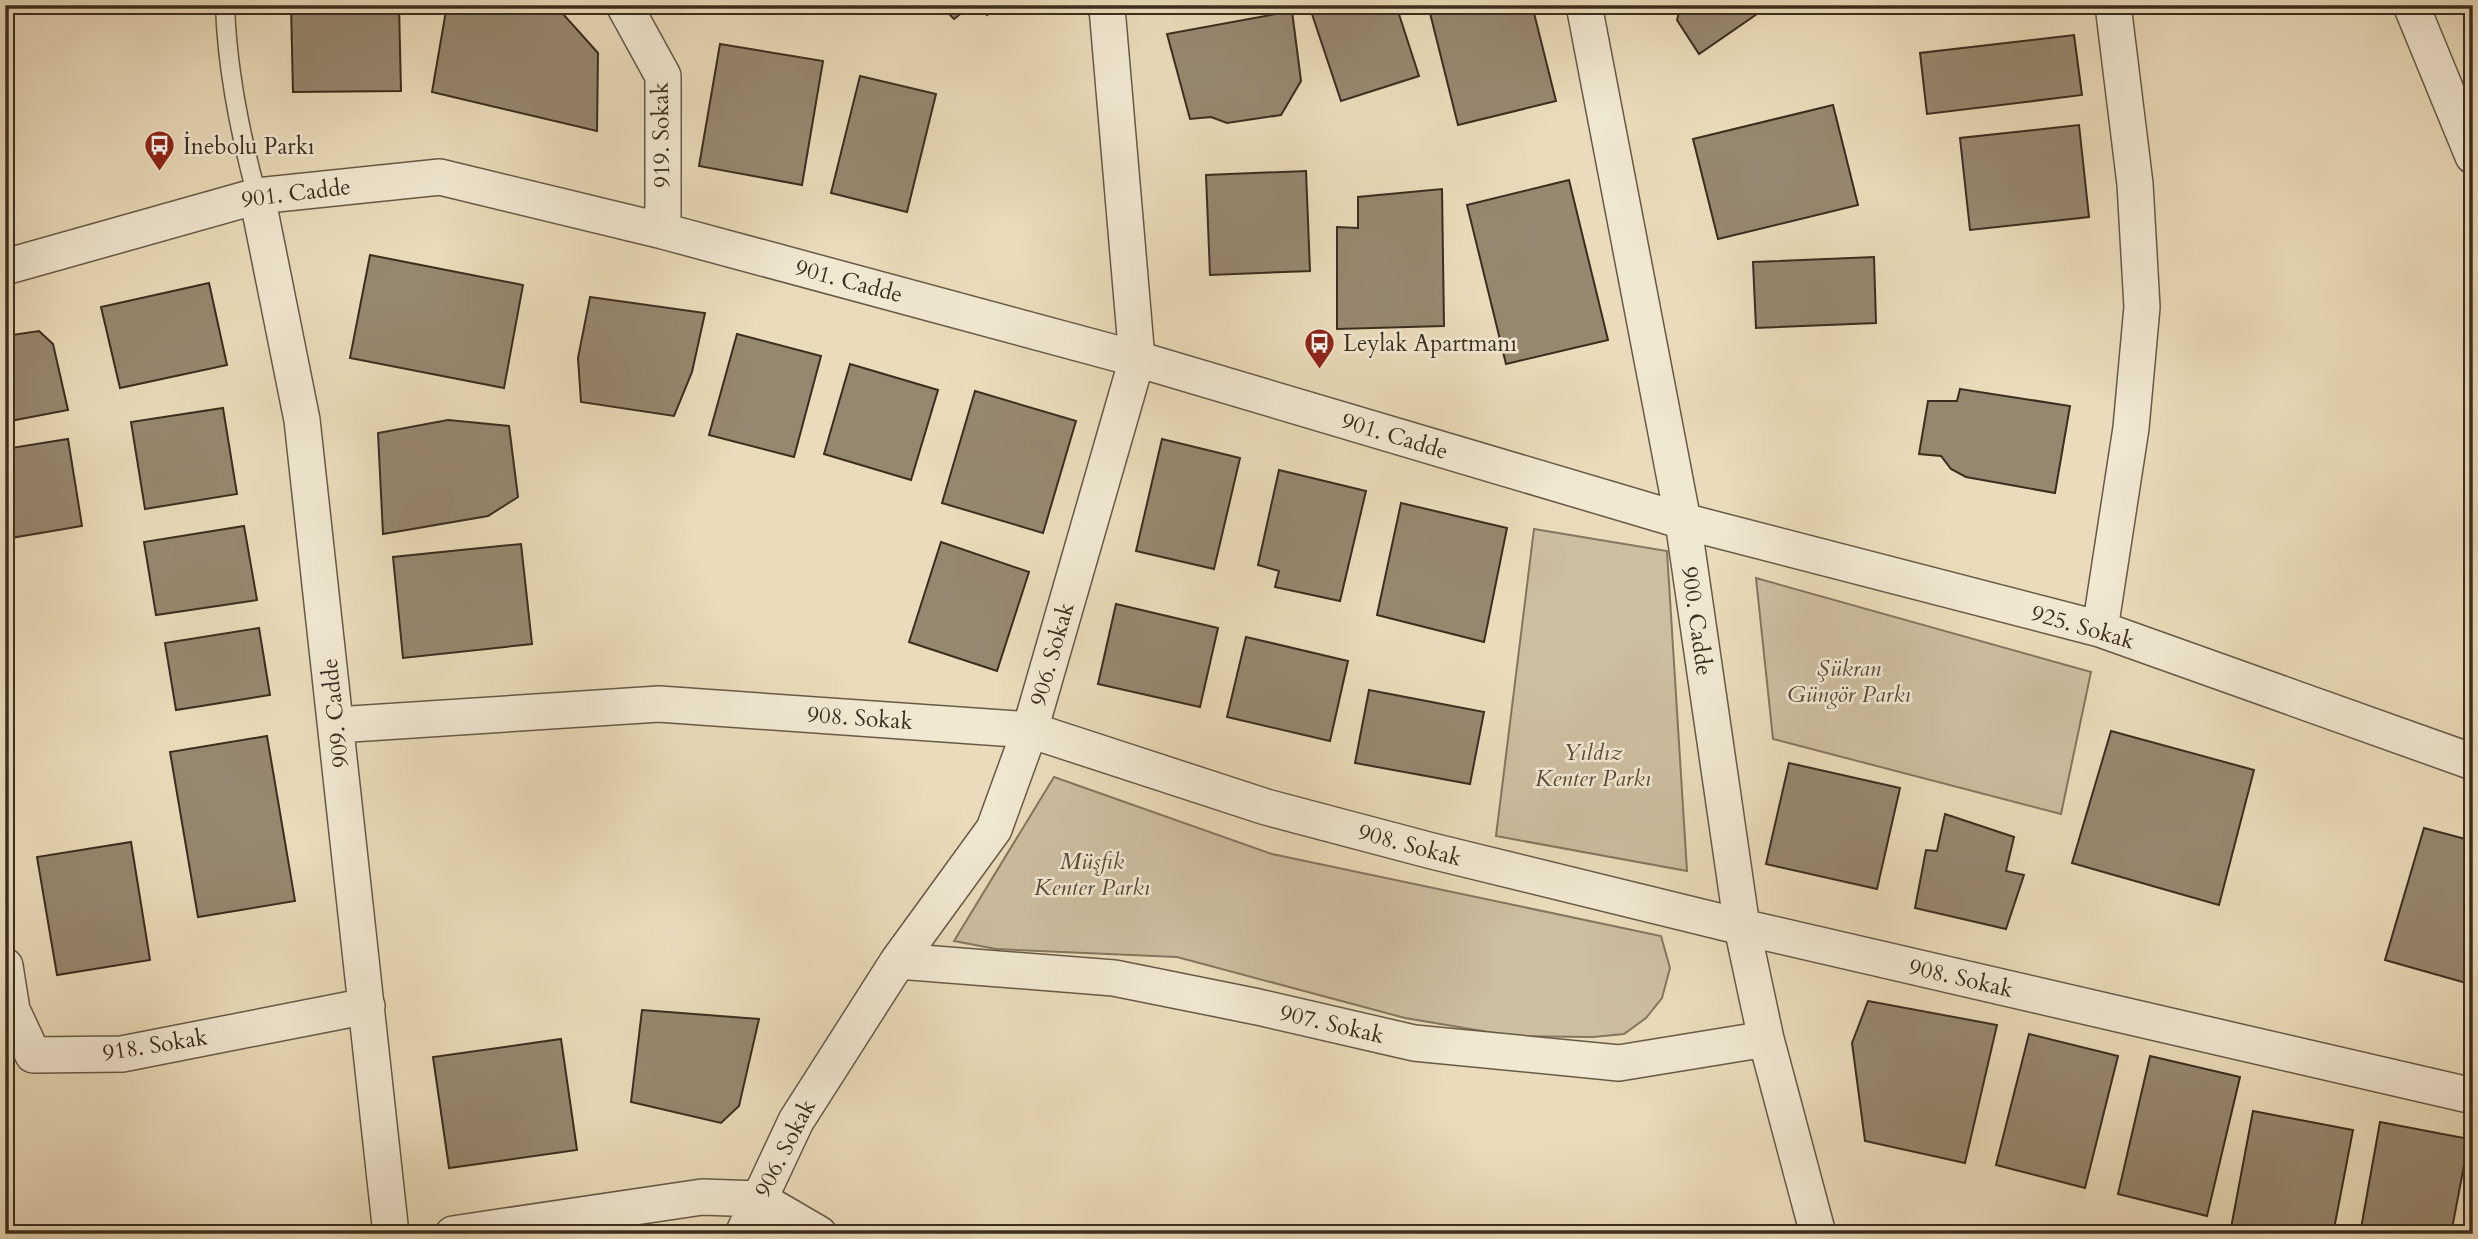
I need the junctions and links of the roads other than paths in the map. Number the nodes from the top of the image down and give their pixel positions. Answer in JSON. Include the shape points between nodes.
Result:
{"nodes":[{"id":1,"x":225,"y":5,"type":"edge"},
{"id":2,"x":624,"y":5,"type":"edge"},
{"id":3,"x":1584,"y":5,"type":"edge"},
{"id":4,"x":2113,"y":5,"type":"edge"},
{"id":5,"x":2411,"y":5,"type":"edge"},
{"id":6,"x":1109,"y":6,"type":"edge"},
{"id":7,"x":2473,"y":156,"type":"edge"},
{"id":8,"x":257,"y":196,"type":"junction"},
{"id":9,"x":663,"y":231,"type":"junction"},
{"id":10,"x":5,"y":267,"type":"edge"},
{"id":11,"x":1137,"y":359,"type":"junction"},
{"id":12,"x":1683,"y":521,"type":"junction"},
{"id":13,"x":2101,"y":629,"type":"junction"},
{"id":14,"x":336,"y":725,"type":"junction"},
{"id":15,"x":1030,"y":730,"type":"junction"},
{"id":16,"x":2473,"y":762,"type":"edge"},
{"id":17,"x":1742,"y":928,"type":"junction"},
{"id":18,"x":898,"y":961,"type":"junction"},
{"id":19,"x":5,"y":966,"type":"edge"},
{"id":20,"x":367,"y":1006,"type":"junction"},
{"id":21,"x":1766,"y":1039,"type":"junction"},
{"id":22,"x":2473,"y":1096,"type":"edge"},
{"id":23,"x":759,"y":1199,"type":"junction"},
{"id":24,"x":391,"y":1234,"type":"edge"},
{"id":25,"x":453,"y":1234,"type":"edge"},
{"id":26,"x":743,"y":1234,"type":"edge"},
{"id":27,"x":819,"y":1234,"type":"edge"},
{"id":28,"x":1818,"y":1234,"type":"edge"}],
"edges":[{"from":1,"to":8,"type":"lane","via":[[240,129]]},
{"from":2,"to":9,"type":"street","name":"919. Sokak","via":[[663,76]]},
{"from":3,"to":12,"type":"street","name":"900. Cadde"},
{"from":4,"to":13,"type":"street","via":[[2135,184],[2142,307],[2131,429]]},
{"from":5,"to":7,"type":"street"},
{"from":6,"to":11,"type":"street","name":"906. Sokak"},
{"from":8,"to":9,"type":"street","name":"901. Cadde","via":[[440,177]]},
{"from":8,"to":10,"type":"street","name":"901. Cadde"},
{"from":8,"to":14,"type":"street","name":"909. Cadde","via":[[302,420]]},
{"from":9,"to":11,"type":"street","name":"901. Cadde"},
{"from":11,"to":12,"type":"street","name":"901. Cadde"},
{"from":11,"to":15,"type":"street","name":"906. Sokak"},
{"from":12,"to":13,"type":"street","name":"925. Sokak"},
{"from":12,"to":17,"type":"street","name":"900. Cadde"},
{"from":13,"to":16,"type":"street","name":"925. Sokak"},
{"from":14,"to":15,"type":"street","name":"908. Sokak","via":[[659,704]]},
{"from":14,"to":20,"type":"street","name":"909. Cadde"},
{"from":15,"to":17,"type":"street","name":"908. Sokak","via":[[1266,807]]},
{"from":15,"to":18,"type":"street","name":"906. Sokak","via":[[994,829]]},
{"from":17,"to":21,"type":"street","name":"900. Cadde"},
{"from":17,"to":22,"type":"street","name":"908. Sokak"},
{"from":18,"to":21,"type":"street","name":"907. Sokak","via":[[1114,978],[1415,1043],[1619,1063]]},
{"from":18,"to":23,"type":"street","name":"906. Sokak","via":[[796,1121]]},
{"from":19,"to":20,"type":"street","name":"918. Sokak","via":[[12,1010],[33,1055],[122,1054]]},
{"from":20,"to":24,"type":"street","name":"909. Cadde"},
{"from":21,"to":28,"type":"street","name":"900. Cadde"},
{"from":23,"to":25,"type":"street","via":[[702,1197]]},
{"from":23,"to":26,"type":"street","name":"906. Sokak"},
{"from":23,"to":27,"type":"street"}]}
